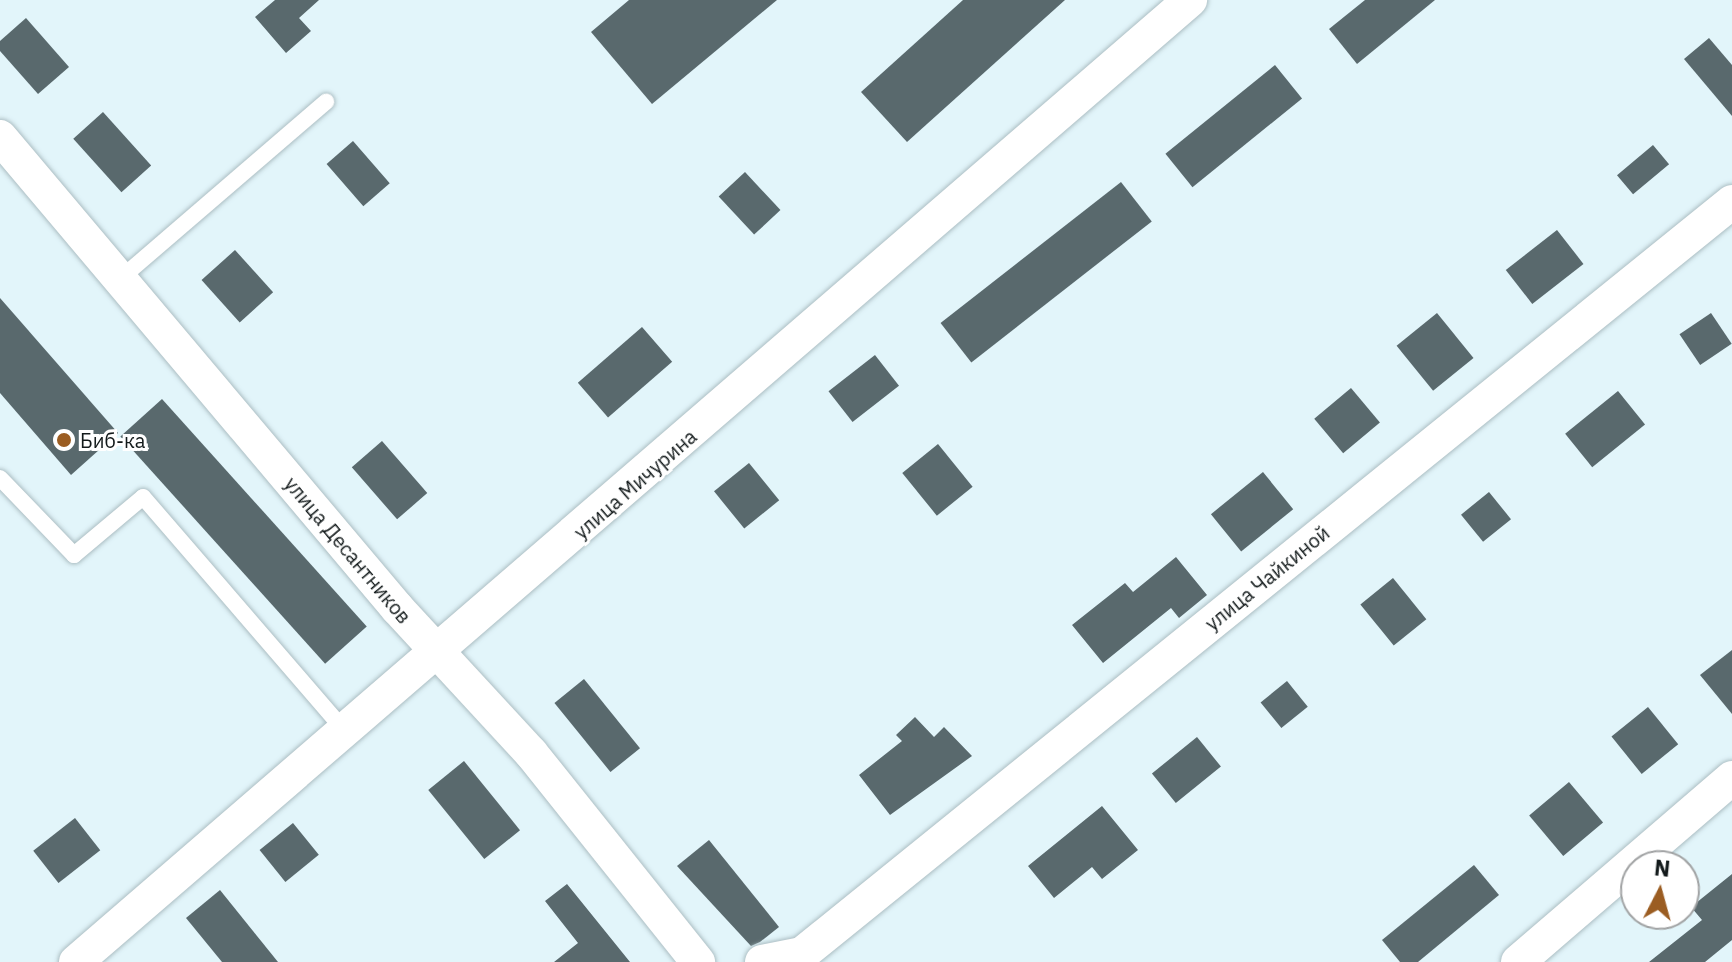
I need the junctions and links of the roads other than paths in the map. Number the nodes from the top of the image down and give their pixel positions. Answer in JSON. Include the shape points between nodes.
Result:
{"nodes":[{"id":1,"x":1190,"y":0,"type":"edge"},
{"id":2,"x":326,"y":102,"type":"dead end"},
{"id":3,"x":0,"y":137,"type":"edge"},
{"id":4,"x":1732,"y":202,"type":"edge"},
{"id":5,"x":120,"y":279,"type":"junction"},
{"id":6,"x":0,"y":478,"type":"edge"},
{"id":7,"x":439,"y":655,"type":"junction"},
{"id":8,"x":347,"y":733,"type":"junction"},
{"id":9,"x":1732,"y":778,"type":"edge"},
{"id":10,"x":799,"y":958,"type":"edge"},
{"id":11,"x":76,"y":962,"type":"edge"},
{"id":12,"x":698,"y":962,"type":"edge"},
{"id":13,"x":762,"y":962,"type":"edge"},
{"id":14,"x":1518,"y":962,"type":"edge"}],
"edges":[{"from":1,"to":7,"type":"street","name":"улица Мичурина"},
{"from":2,"to":5,"type":"lane"},
{"from":3,"to":5,"type":"street","name":"улица Десантников"},
{"from":4,"to":10,"type":"street","name":"улица Чайкиной"},
{"from":5,"to":7,"type":"street","name":"улица Десантников"},
{"from":6,"to":8,"type":"lane","via":[[74,555],[143,497]]},
{"from":7,"to":8,"type":"street","name":"улица Мичурина"},
{"from":7,"to":12,"type":"street","name":"улица Десантников","via":[[531,753]]},
{"from":8,"to":11,"type":"street","name":"улица Мичурина"},
{"from":9,"to":14,"type":"street"},
{"from":10,"to":13,"type":"street","name":"улица Чайкиной"}]}
